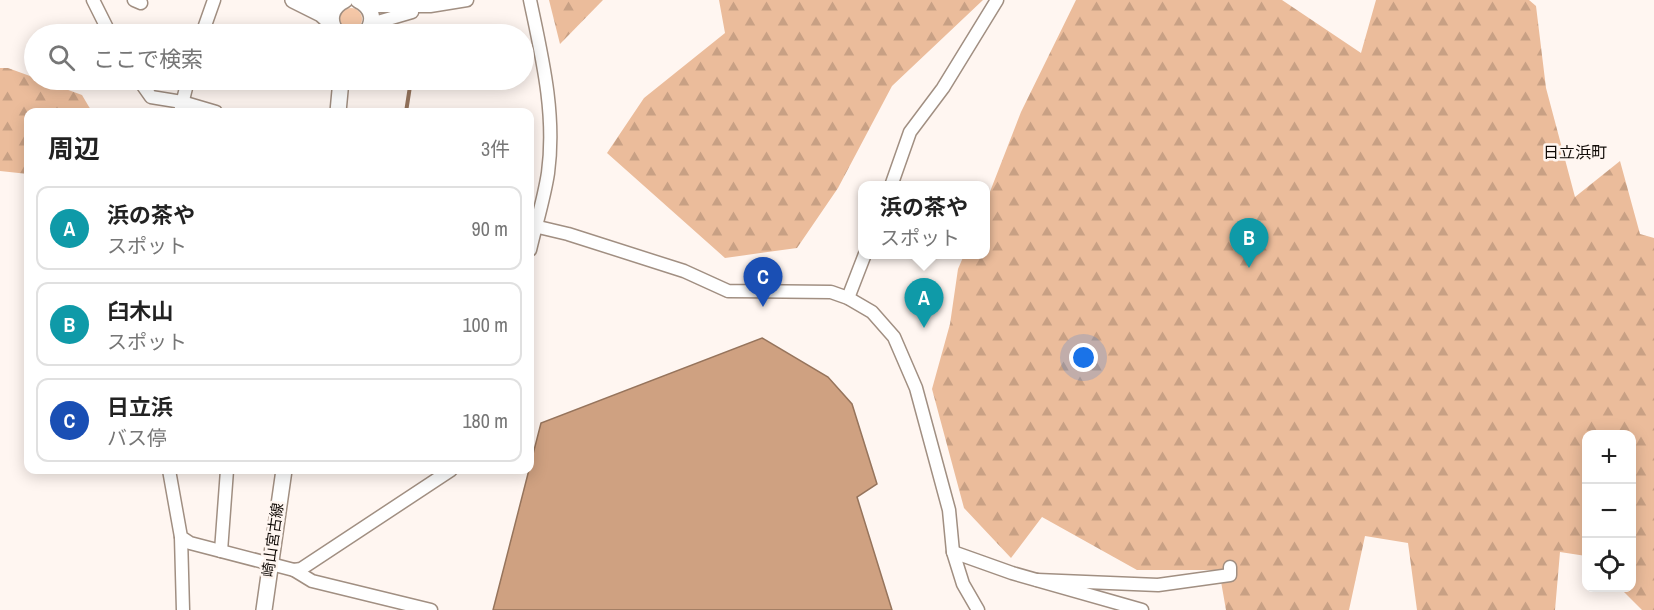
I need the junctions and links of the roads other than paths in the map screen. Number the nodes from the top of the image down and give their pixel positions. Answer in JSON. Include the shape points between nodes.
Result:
{"nodes":[{"id":1,"x":214,"y":0,"type":"edge"},
{"id":2,"x":293,"y":0,"type":"edge"},
{"id":3,"x":316,"y":0,"type":"edge"},
{"id":4,"x":467,"y":0,"type":"edge"},
{"id":5,"x":530,"y":0,"type":"edge"},
{"id":6,"x":997,"y":0,"type":"edge"},
{"id":7,"x":96,"y":1,"type":"edge"},
{"id":8,"x":341,"y":3,"type":"edge"},
{"id":9,"x":362,"y":3,"type":"edge"},
{"id":10,"x":430,"y":6,"type":"junction"},
{"id":11,"x":106,"y":24,"type":"edge"},
{"id":12,"x":206,"y":24,"type":"edge"},
{"id":13,"x":330,"y":24,"type":"edge"},
{"id":14,"x":336,"y":24,"type":"edge"},
{"id":15,"x":369,"y":24,"type":"edge"},
{"id":16,"x":381,"y":24,"type":"edge"},
{"id":17,"x":146,"y":90,"type":"edge"},
{"id":18,"x":185,"y":90,"type":"edge"},
{"id":19,"x":341,"y":90,"type":"edge"},
{"id":20,"x":181,"y":107,"type":"edge"},
{"id":21,"x":338,"y":108,"type":"edge"},
{"id":22,"x":893,"y":181,"type":"edge"},
{"id":23,"x":534,"y":222,"type":"edge"},
{"id":24,"x":534,"y":225,"type":"edge"},
{"id":25,"x":863,"y":259,"type":"edge"},
{"id":26,"x":848,"y":298,"type":"junction"},
{"id":27,"x":170,"y":474,"type":"edge"},
{"id":28,"x":227,"y":474,"type":"edge"},
{"id":29,"x":283,"y":474,"type":"edge"},
{"id":30,"x":445,"y":474,"type":"edge"},
{"id":31,"x":181,"y":537,"type":"junction"},
{"id":32,"x":221,"y":551,"type":"junction"},
{"id":33,"x":953,"y":552,"type":"junction"},
{"id":34,"x":269,"y":564,"type":"junction"},
{"id":35,"x":1230,"y":567,"type":"dead end"},
{"id":36,"x":294,"y":570,"type":"junction"},
{"id":37,"x":1037,"y":580,"type":"junction"},
{"id":38,"x":1100,"y":598,"type":"junction"},
{"id":39,"x":183,"y":610,"type":"edge"},
{"id":40,"x":264,"y":610,"type":"edge"},
{"id":41,"x":431,"y":610,"type":"edge"},
{"id":42,"x":978,"y":610,"type":"edge"},
{"id":43,"x":1091,"y":610,"type":"edge"},
{"id":44,"x":1142,"y":610,"type":"edge"}],
"edges":[{"from":1,"to":12,"type":"street"},
{"from":2,"to":13,"type":"main road","via":[[321,14]]},
{"from":3,"to":8,"type":"main road"},
{"from":4,"to":10,"type":"street"},
{"from":5,"to":23,"type":"street","via":[[549,102],[548,175]]},
{"from":6,"to":22,"type":"street","via":[[943,88],[910,132]]},
{"from":7,"to":11,"type":"street"},
{"from":8,"to":14,"type":"main road"},
{"from":9,"to":10,"type":"street"},
{"from":9,"to":15,"type":"main road","via":[[371,15]]},
{"from":10,"to":16,"type":"street"},
{"from":17,"to":20,"type":"street","via":[[151,97]]},
{"from":18,"to":20,"type":"street"},
{"from":19,"to":21,"type":"main road"},
{"from":24,"to":26,"type":"street","via":[[684,271],[728,291],[831,292]]},
{"from":25,"to":26,"type":"street"},
{"from":26,"to":33,"type":"street","via":[[888,327],[916,388],[949,510]]},
{"from":27,"to":31,"type":"street"},
{"from":28,"to":32,"type":"street"},
{"from":29,"to":34,"type":"main road","name":"崎山宮古線"},
{"from":30,"to":36,"type":"street"},
{"from":31,"to":32,"type":"street"},
{"from":31,"to":39,"type":"street"},
{"from":32,"to":34,"type":"street"},
{"from":33,"to":37,"type":"street"},
{"from":33,"to":42,"type":"street","via":[[963,584]]},
{"from":34,"to":36,"type":"street"},
{"from":34,"to":40,"type":"main road","name":"崎山宮古線"},
{"from":35,"to":37,"type":"street","via":[[1230,575],[1158,585]]},
{"from":36,"to":41,"type":"street","via":[[312,581]]},
{"from":37,"to":38,"type":"street"},
{"from":38,"to":43,"type":"street"},
{"from":38,"to":44,"type":"street"}]}
